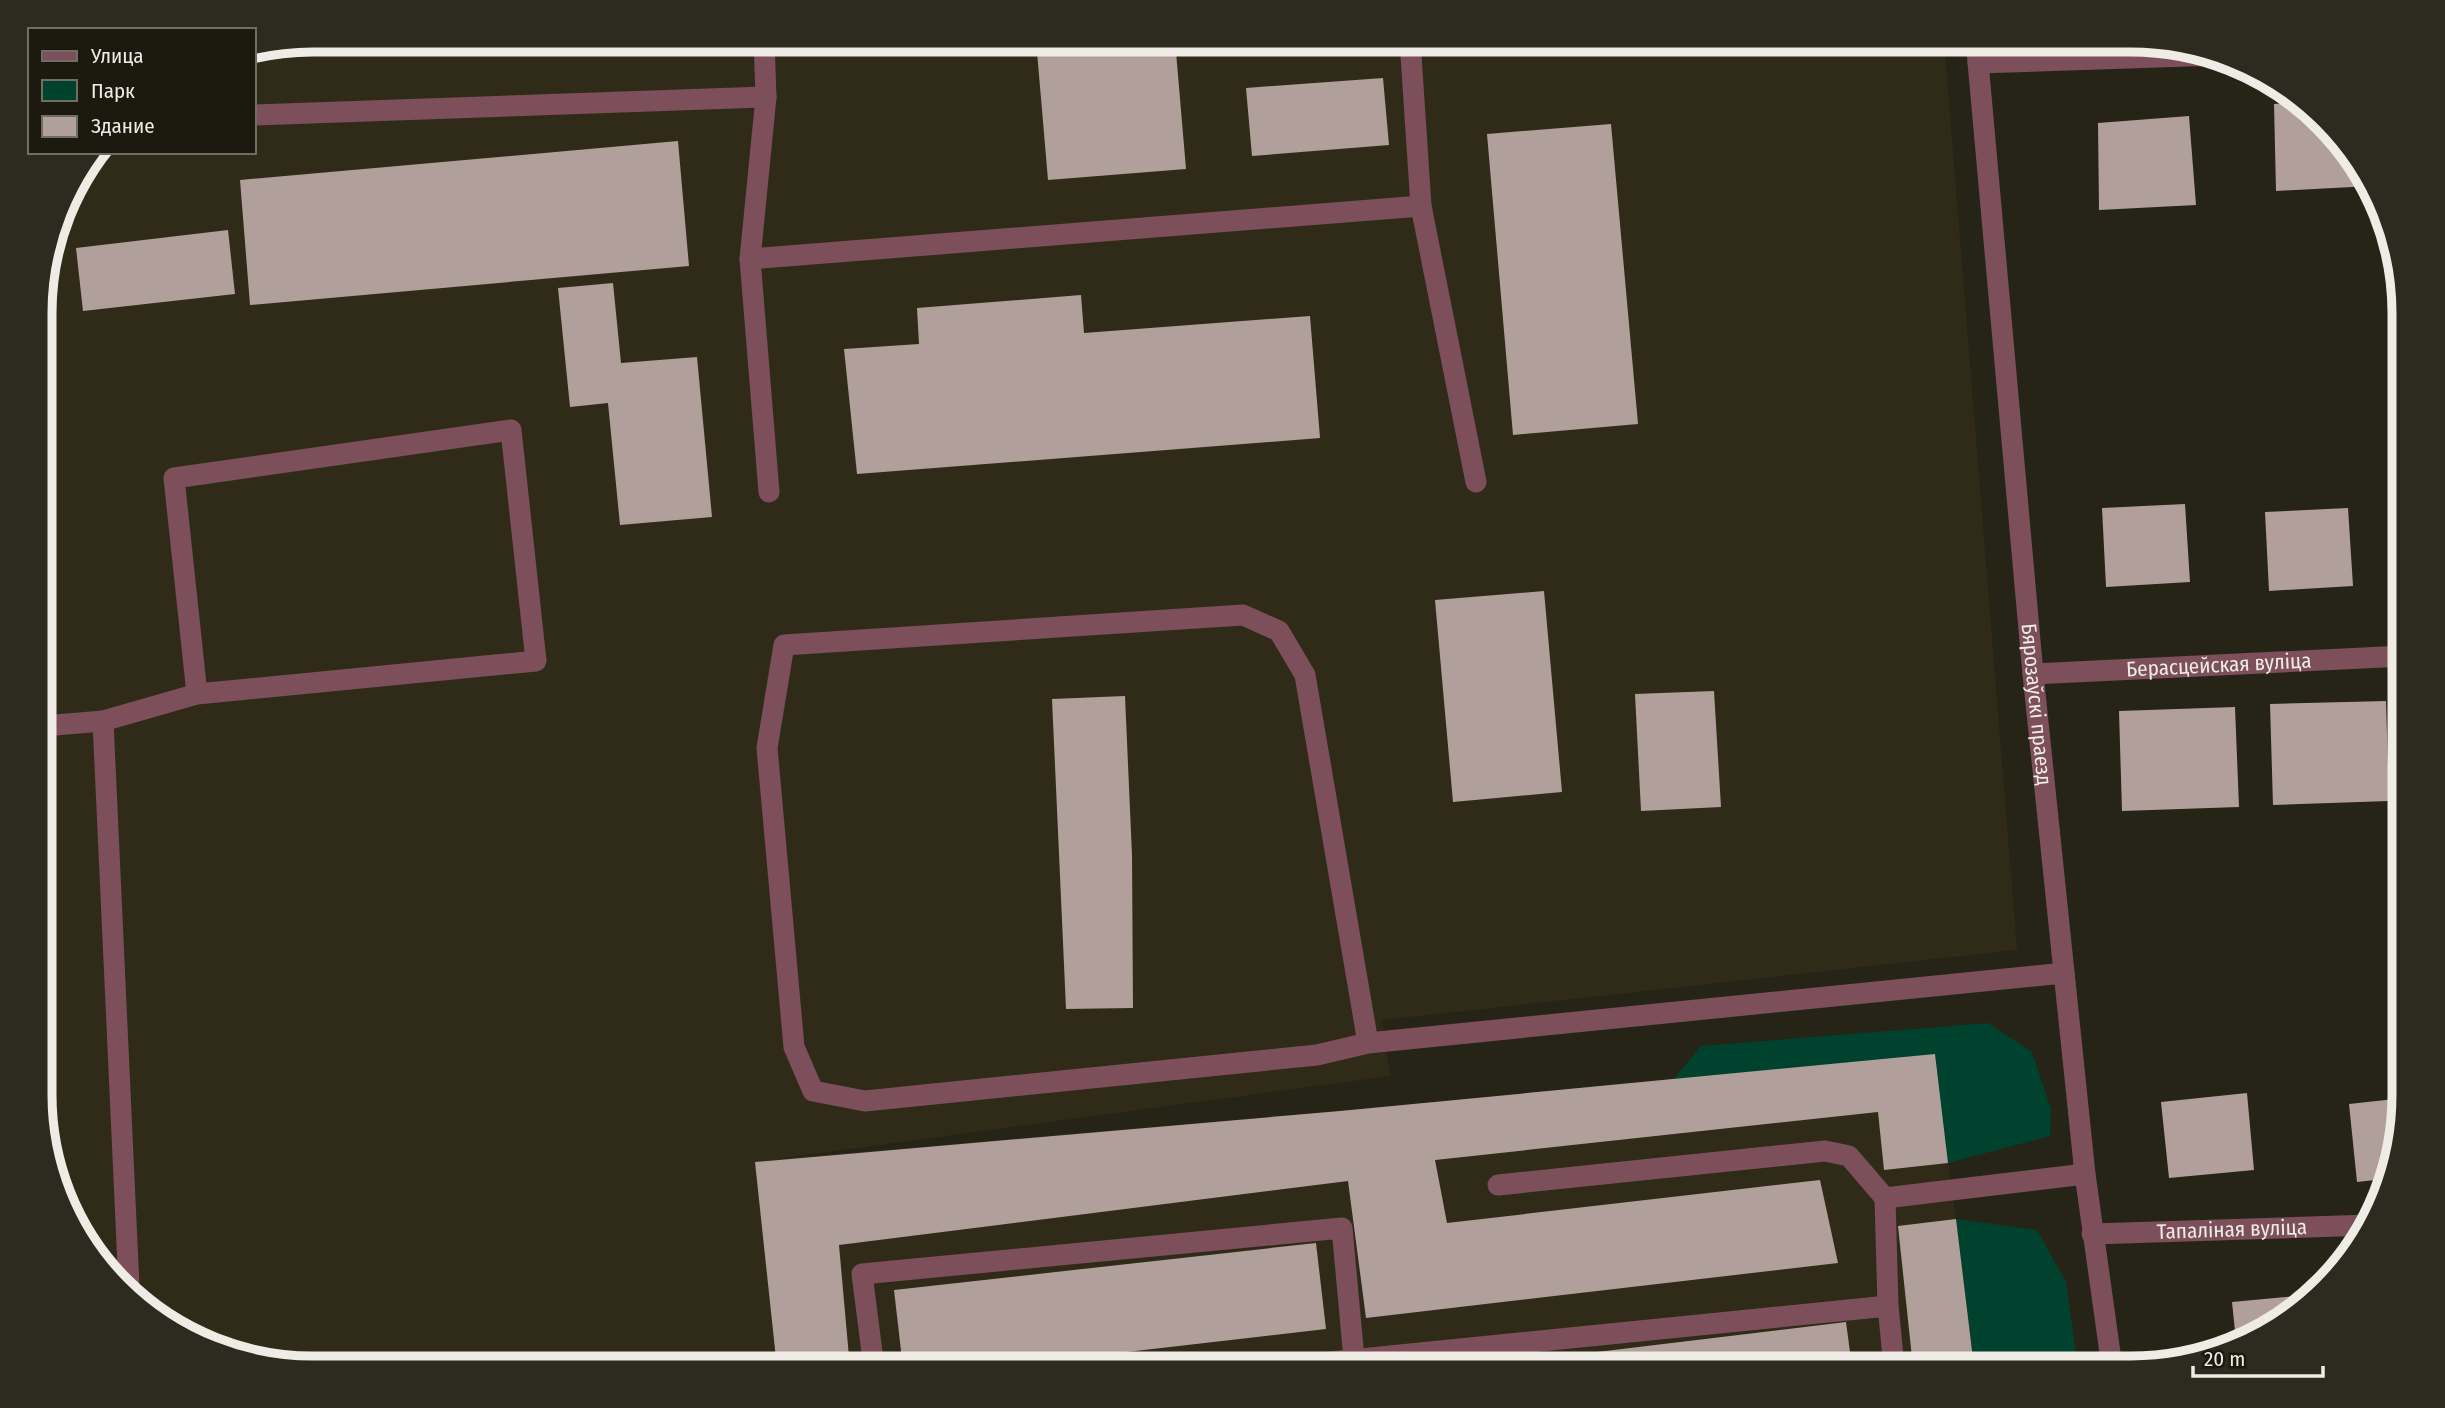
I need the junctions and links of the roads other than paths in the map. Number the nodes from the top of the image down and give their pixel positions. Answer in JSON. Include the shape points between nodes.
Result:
{"nodes":[{"id":1,"x":764,"y":52,"type":"edge"},
{"id":2,"x":1411,"y":52,"type":"edge"},
{"id":3,"x":1977,"y":52,"type":"edge"},
{"id":4,"x":2174,"y":56,"type":"edge"},
{"id":5,"x":1978,"y":63,"type":"junction"},
{"id":6,"x":766,"y":97,"type":"junction"},
{"id":7,"x":256,"y":115,"type":"edge"},
{"id":8,"x":1421,"y":206,"type":"junction"},
{"id":9,"x":750,"y":259,"type":"junction"},
{"id":10,"x":1476,"y":482,"type":"dead end"},
{"id":11,"x":769,"y":492,"type":"dead end"},
{"id":12,"x":2392,"y":657,"type":"edge"},
{"id":13,"x":2033,"y":674,"type":"junction"},
{"id":14,"x":197,"y":694,"type":"junction"},
{"id":15,"x":103,"y":721,"type":"junction"},
{"id":16,"x":52,"y":725,"type":"edge"},
{"id":17,"x":2064,"y":973,"type":"junction"},
{"id":18,"x":1368,"y":1043,"type":"junction"},
{"id":19,"x":2085,"y":1174,"type":"junction"},
{"id":20,"x":1497,"y":1185,"type":"dead end"},
{"id":21,"x":1885,"y":1198,"type":"junction"},
{"id":22,"x":2358,"y":1225,"type":"edge"},
{"id":23,"x":2092,"y":1234,"type":"junction"},
{"id":24,"x":129,"y":1279,"type":"edge"},
{"id":25,"x":1888,"y":1306,"type":"junction"},
{"id":26,"x":872,"y":1356,"type":"edge"},
{"id":27,"x":1354,"y":1356,"type":"edge"},
{"id":28,"x":1384,"y":1356,"type":"edge"},
{"id":29,"x":1893,"y":1356,"type":"edge"},
{"id":30,"x":2110,"y":1356,"type":"edge"}],
"edges":[{"from":1,"to":6,"type":"street"},
{"from":2,"to":8,"type":"street"},
{"from":3,"to":5,"type":"street","name":"Бярозаўскі праезд"},
{"from":4,"to":5,"type":"street"},
{"from":5,"to":13,"type":"street","name":"Бярозаўскі праезд"},
{"from":6,"to":7,"type":"street"},
{"from":6,"to":9,"type":"street"},
{"from":8,"to":9,"type":"street"},
{"from":8,"to":10,"type":"street"},
{"from":9,"to":11,"type":"street"},
{"from":12,"to":13,"type":"street","name":"Берасцейская вуліца"},
{"from":13,"to":17,"type":"street","name":"Бярозаўскі праезд"},
{"from":14,"to":14,"type":"street","via":[[174,478],[512,430],[536,661]]},
{"from":14,"to":15,"type":"street"},
{"from":15,"to":16,"type":"street"},
{"from":15,"to":24,"type":"street"},
{"from":17,"to":18,"type":"street"},
{"from":17,"to":19,"type":"street","name":"Бярозаўскі праезд"},
{"from":18,"to":18,"type":"street","via":[[1305,675],[1279,631],[1243,615],[784,645],[767,748],[794,1046],[813,1091],[864,1101],[1317,1055]]},
{"from":19,"to":21,"type":"street"},
{"from":19,"to":23,"type":"street","name":"Бярозаўскі праезд"},
{"from":20,"to":21,"type":"street","via":[[1825,1151],[1849,1156]]},
{"from":21,"to":25,"type":"street"},
{"from":22,"to":23,"type":"street","name":"Тапаліная вуліца"},
{"from":23,"to":30,"type":"street","name":"Бярозаўскі праезд"},
{"from":25,"to":28,"type":"street"},
{"from":25,"to":29,"type":"street"},
{"from":26,"to":27,"type":"street","via":[[862,1274],[1342,1228]]}]}
